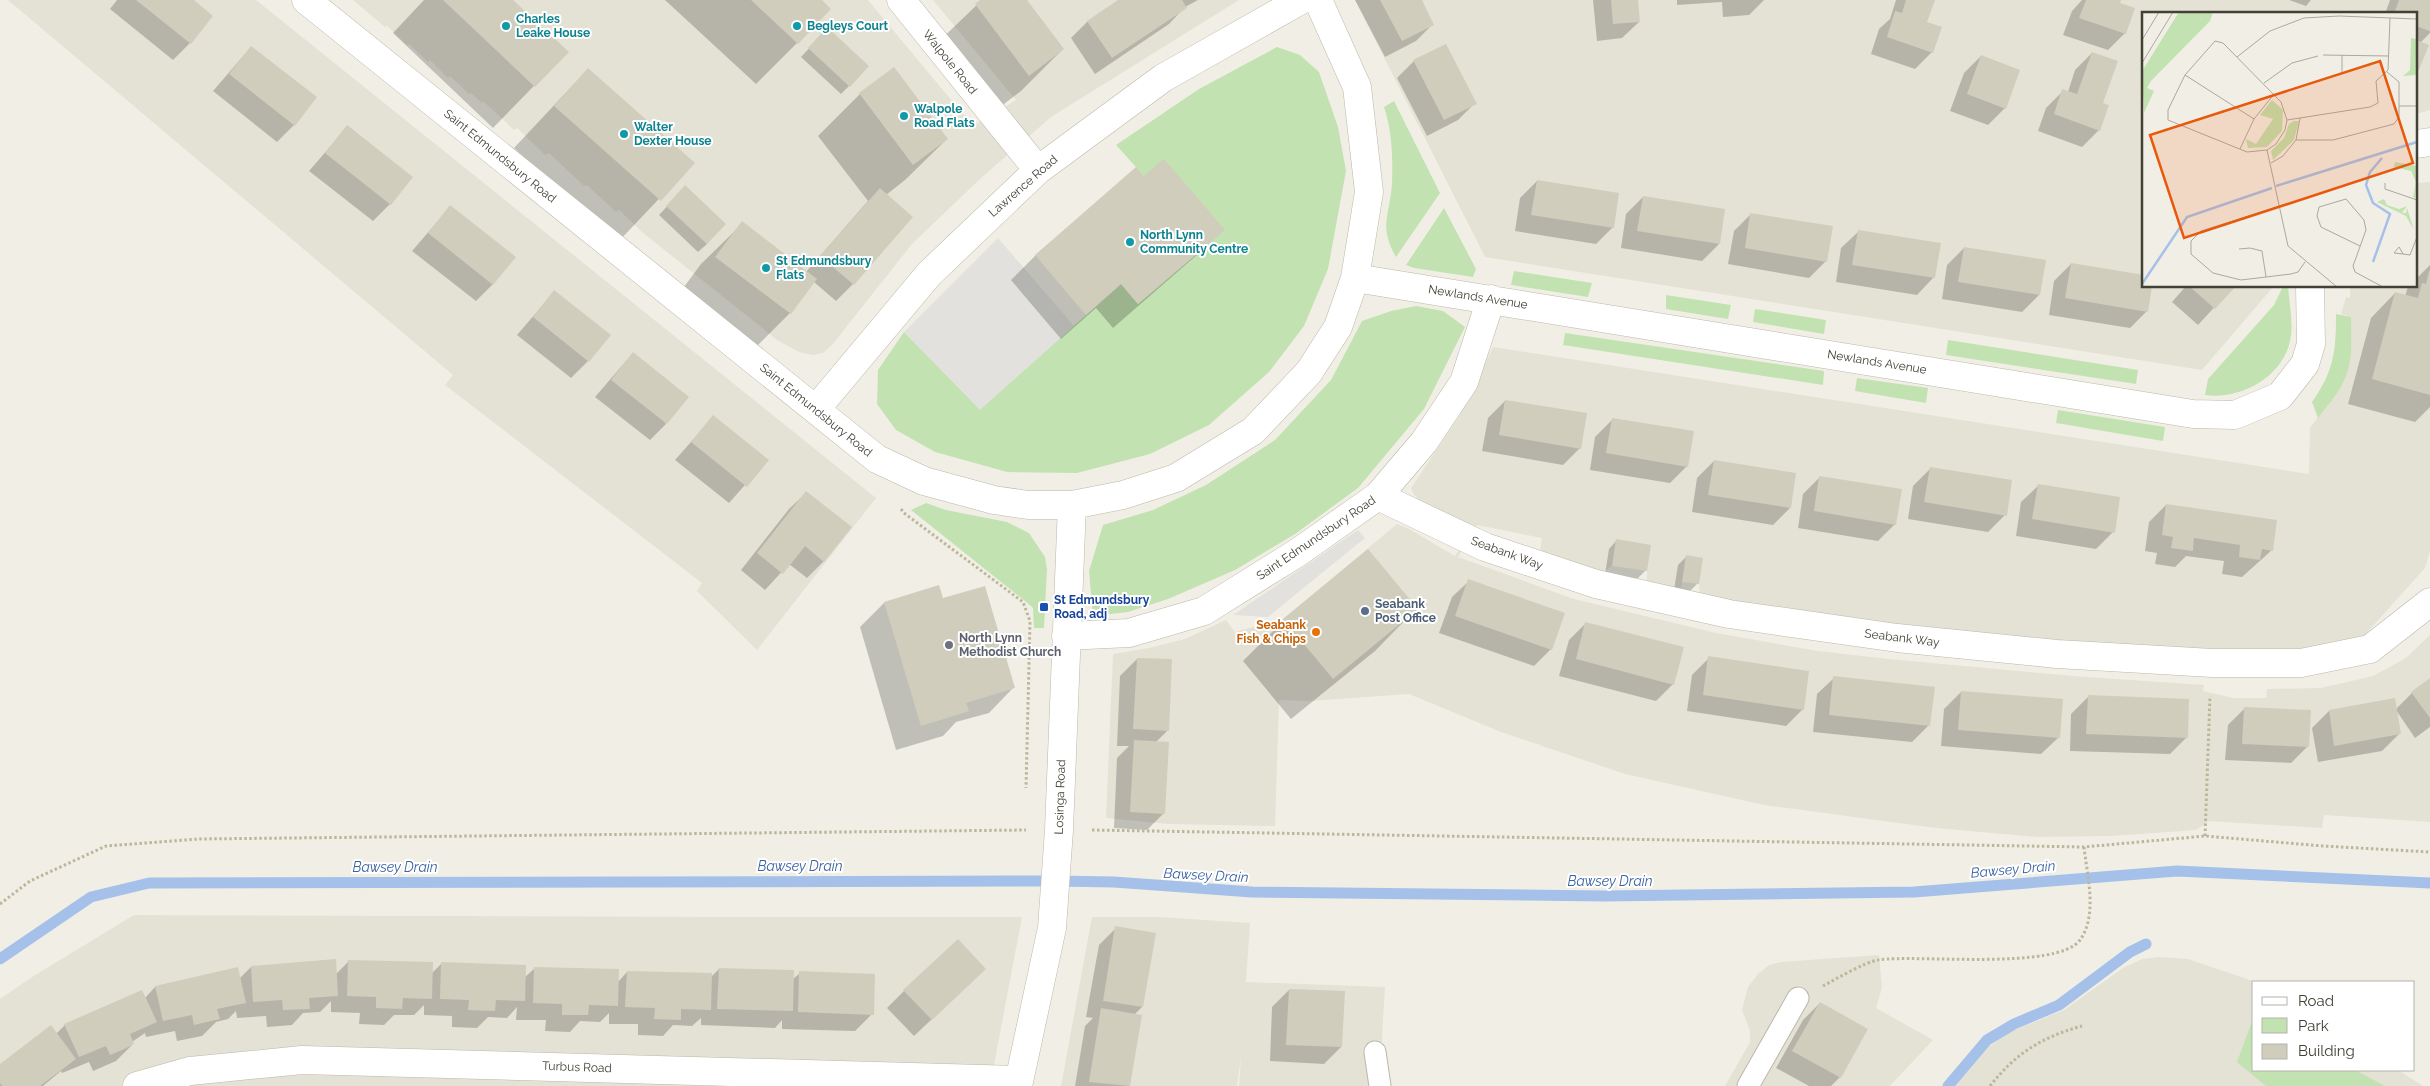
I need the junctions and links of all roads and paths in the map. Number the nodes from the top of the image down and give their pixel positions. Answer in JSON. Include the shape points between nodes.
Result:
{"nodes":[{"id":1,"x":306,"y":0,"type":"edge"},
{"id":2,"x":900,"y":0,"type":"edge"},
{"id":3,"x":1301,"y":0,"type":"edge"},
{"id":4,"x":1318,"y":0,"type":"edge"},
{"id":5,"x":1038,"y":170,"type":"junction"},
{"id":6,"x":1355,"y":278,"type":"junction"},
{"id":7,"x":2310,"y":288,"type":"edge"},
{"id":8,"x":1491,"y":299,"type":"junction"},
{"id":9,"x":816,"y":409,"type":"junction"},
{"id":10,"x":1378,"y":496,"type":"junction"},
{"id":11,"x":900,"y":505,"type":"dead end"},
{"id":12,"x":1072,"y":505,"type":"junction"},
{"id":13,"x":2430,"y":602,"type":"edge"},
{"id":14,"x":1066,"y":636,"type":"junction"},
{"id":15,"x":2212,"y":663,"type":"junction"},
{"id":16,"x":1059,"y":830,"type":"junction"},
{"id":17,"x":2205,"y":836,"type":"junction"},
{"id":18,"x":2084,"y":847,"type":"junction"},
{"id":19,"x":2430,"y":852,"type":"edge"},
{"id":20,"x":0,"y":904,"type":"edge"},
{"id":21,"x":1798,"y":998,"type":"joint"},
{"id":22,"x":2082,"y":1026,"type":"dead end"},
{"id":23,"x":1375,"y":1052,"type":"dead end"},
{"id":24,"x":1019,"y":1083,"type":"edge"},
{"id":25,"x":137,"y":1086,"type":"edge"},
{"id":26,"x":1380,"y":1086,"type":"edge"},
{"id":27,"x":1748,"y":1086,"type":"edge"},
{"id":28,"x":1990,"y":1086,"type":"edge"}],
"edges":[{"from":1,"to":9,"type":"street","name":"Saint Edmundsbury Road"},
{"from":2,"to":5,"type":"street","name":"Walpole Road"},
{"from":3,"to":5,"type":"street","name":"Lawrence Road","via":[[1163,78]]},
{"from":4,"to":6,"type":"street","name":"Saint Edmundsbury Road","via":[[1357,88],[1369,192]]},
{"from":5,"to":9,"type":"street","name":"Lawrence Road","via":[[929,274]]},
{"from":6,"to":8,"type":"street","name":"Newlands Avenue"},
{"from":6,"to":12,"type":"street","name":"Saint Edmundsbury Road","via":[[1338,327],[1309,372],[1253,432],[1176,478],[1123,495]]},
{"from":7,"to":8,"type":"street","name":"Newlands Avenue","via":[[2311,344],[2305,364],[2280,396],[2234,415],[2193,414]]},
{"from":8,"to":10,"type":"street","name":"Saint Edmundsbury Road","via":[[1464,382],[1424,442]]},
{"from":9,"to":12,"type":"street","name":"Saint Edmundsbury Road","via":[[877,459],[924,481],[1003,501],[1028,505]]},
{"from":10,"to":14,"type":"street","name":"Saint Edmundsbury Road","via":[[1297,553],[1204,611],[1129,633]]},
{"from":10,"to":15,"type":"street","name":"Seabank Way","via":[[1495,550],[1596,584],[1729,614],[1897,638],[2057,654]]},
{"from":11,"to":16,"type":"path","via":[[904,513],[1023,602],[1030,621],[1025,786]]},
{"from":12,"to":14,"type":"street","name":"Losinga Road"},
{"from":13,"to":15,"type":"street","name":"Seabank Way","via":[[2370,649],[2301,663]]},
{"from":14,"to":16,"type":"street","name":"Losinga Road"},
{"from":15,"to":17,"type":"path"},
{"from":16,"to":18,"type":"path"},
{"from":16,"to":20,"type":"path","via":[[199,839],[106,846],[30,882]]},
{"from":16,"to":24,"type":"street","name":"Losinga Road","via":[[1052,928]]},
{"from":17,"to":18,"type":"path"},
{"from":17,"to":19,"type":"path"},
{"from":18,"to":21,"type":"path","via":[[2089,920],[2079,941],[2054,954],[1989,960],[1877,960]]},
{"from":21,"to":27,"type":"lane"},
{"from":22,"to":28,"type":"path","via":[[2019,1054]]},
{"from":23,"to":26,"type":"lane"},
{"from":24,"to":25,"type":"street","name":"Turbus Road","via":[[302,1060],[190,1071]]}]}
